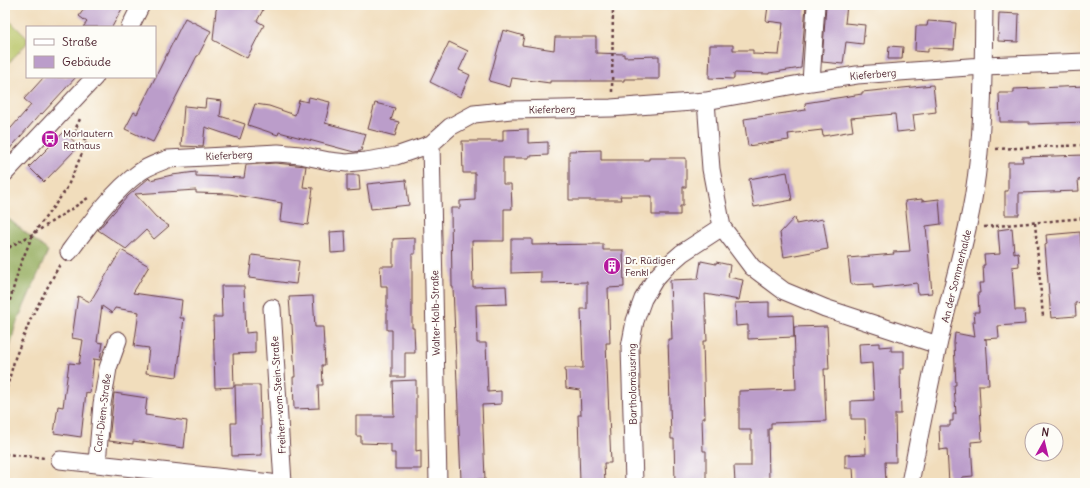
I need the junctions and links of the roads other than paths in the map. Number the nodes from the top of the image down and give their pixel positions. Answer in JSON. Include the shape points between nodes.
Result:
{"nodes":[{"id":1,"x":141,"y":5,"type":"edge"},
{"id":2,"x":816,"y":5,"type":"edge"},
{"id":3,"x":984,"y":5,"type":"edge"},
{"id":4,"x":130,"y":26,"type":"edge"},
{"id":5,"x":1085,"y":62,"type":"edge"},
{"id":6,"x":983,"y":66,"type":"junction"},
{"id":7,"x":94,"y":78,"type":"edge"},
{"id":8,"x":811,"y":82,"type":"junction"},
{"id":9,"x":706,"y":101,"type":"junction"},
{"id":10,"x":431,"y":144,"type":"junction"},
{"id":11,"x":5,"y":173,"type":"edge"},
{"id":12,"x":722,"y":227,"type":"junction"},
{"id":13,"x":69,"y":252,"type":"road end"},
{"id":14,"x":272,"y":308,"type":"dead end"},
{"id":15,"x":118,"y":340,"type":"dead end"},
{"id":16,"x":938,"y":345,"type":"junction"},
{"id":17,"x":60,"y":460,"type":"road end"},
{"id":18,"x":97,"y":463,"type":"junction"},
{"id":19,"x":271,"y":483,"type":"edge"},
{"id":20,"x":283,"y":483,"type":"edge"},
{"id":21,"x":438,"y":483,"type":"edge"},
{"id":22,"x":634,"y":483,"type":"edge"},
{"id":23,"x":910,"y":483,"type":"edge"}],
"edges":[{"from":1,"to":4,"type":"street"},
{"from":2,"to":8,"type":"street"},
{"from":3,"to":6,"type":"street","name":"An der Sommerhalde"},
{"from":5,"to":6,"type":"street","name":"Kieferberg"},
{"from":6,"to":8,"type":"street","name":"Kieferberg","via":[[857,75]]},
{"from":6,"to":16,"type":"street","name":"An der Sommerhalde","via":[[979,150],[968,229]]},
{"from":7,"to":11,"type":"street"},
{"from":8,"to":9,"type":"street","name":"Kieferberg"},
{"from":9,"to":10,"type":"street","name":"Kieferberg","via":[[474,114],[450,127]]},
{"from":9,"to":12,"type":"street","via":[[711,169]]},
{"from":10,"to":13,"type":"street","name":"Kieferberg","via":[[396,156],[347,163],[278,153],[168,159],[139,172],[120,189]]},
{"from":10,"to":21,"type":"street","name":"Walter-Kolb-Straße"},
{"from":12,"to":16,"type":"street","via":[[752,267],[784,291],[825,308]]},
{"from":12,"to":22,"type":"street","name":"Bartholomäusring","via":[[682,253],[666,267],[655,279],[634,321],[630,347]]},
{"from":14,"to":20,"type":"street","name":"Freiherr-vom-Stein-Straße"},
{"from":15,"to":18,"type":"street","name":"Carl-Diem-Straße","via":[[108,368]]},
{"from":16,"to":23,"type":"street","name":"An der Sommerhalde"},
{"from":17,"to":18,"type":"street","name":"Carl-Diem-Straße"},
{"from":18,"to":19,"type":"street","name":"Carl-Diem-Straße"}]}
